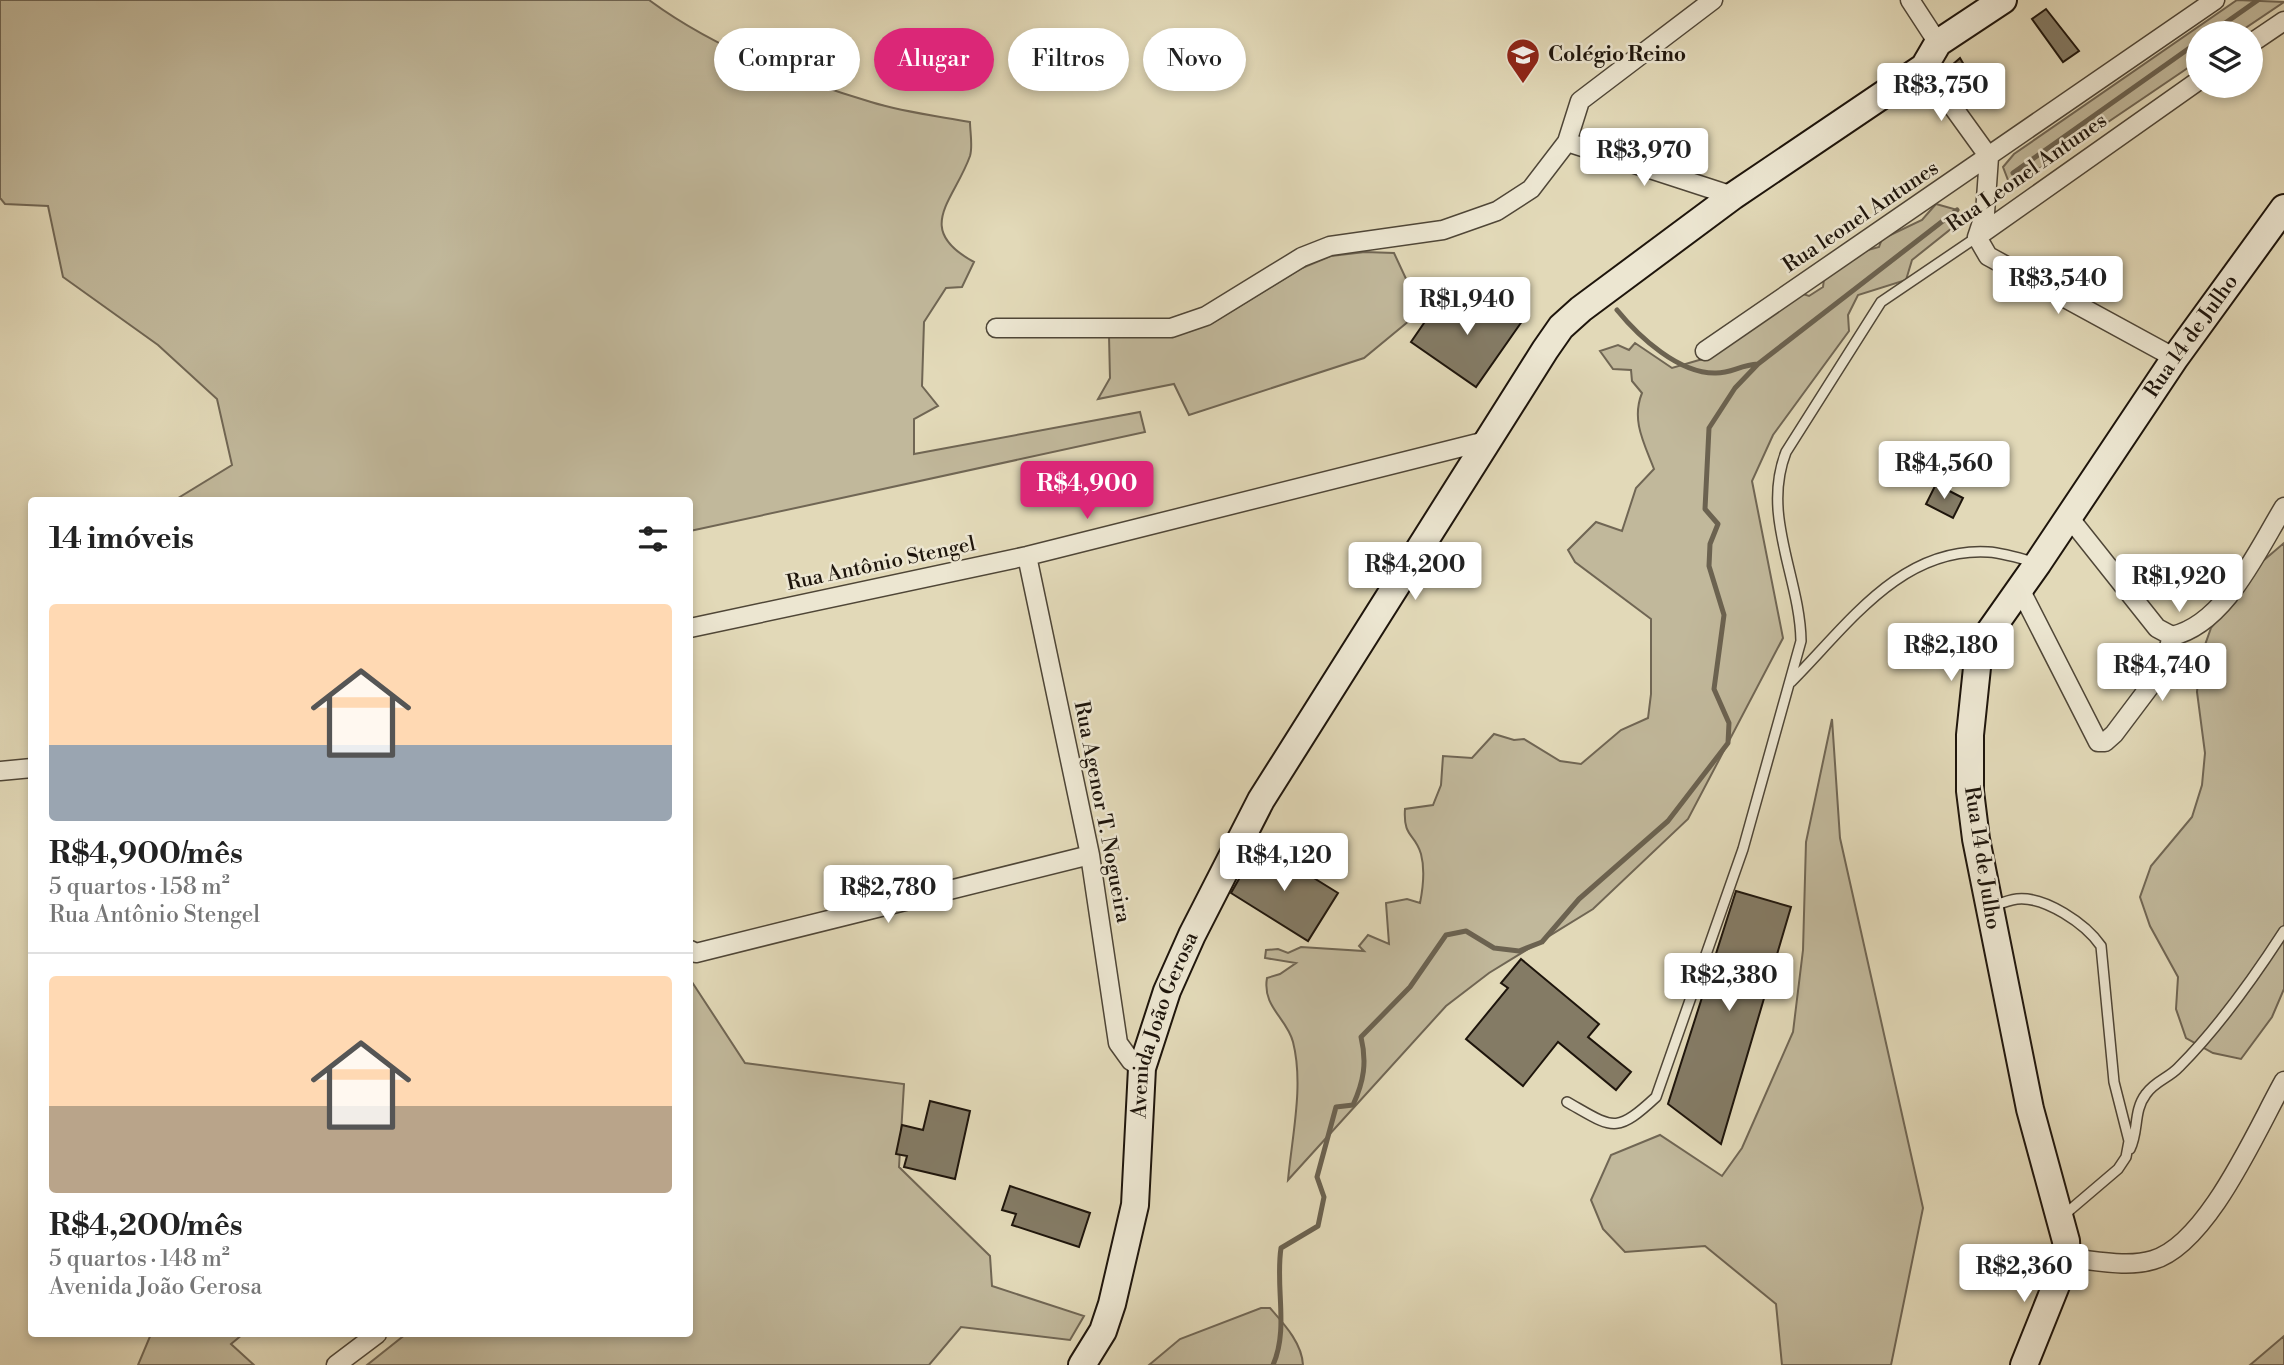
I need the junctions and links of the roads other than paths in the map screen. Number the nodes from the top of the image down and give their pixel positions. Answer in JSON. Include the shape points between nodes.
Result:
{"nodes":[{"id":1,"x":1713,"y":0,"type":"edge"},
{"id":2,"x":1910,"y":0,"type":"edge"},
{"id":3,"x":2003,"y":0,"type":"edge"},
{"id":4,"x":2215,"y":0,"type":"edge"},
{"id":5,"x":2284,"y":21,"type":"edge"},
{"id":6,"x":2263,"y":35,"type":"edge"},
{"id":7,"x":1938,"y":43,"type":"junction"},
{"id":8,"x":1924,"y":67,"type":"junction"},
{"id":9,"x":2186,"y":89,"type":"edge"},
{"id":10,"x":1567,"y":142,"type":"junction"},
{"id":11,"x":1989,"y":157,"type":"junction"},
{"id":12,"x":1734,"y":196,"type":"junction"},
{"id":13,"x":2284,"y":208,"type":"edge"},
{"id":14,"x":1977,"y":237,"type":"junction"},
{"id":15,"x":996,"y":328,"type":"dead end"},
{"id":16,"x":1705,"y":351,"type":"dead end"},
{"id":17,"x":2175,"y":358,"type":"junction"},
{"id":18,"x":1490,"y":440,"type":"junction"},
{"id":19,"x":2284,"y":507,"type":"edge"},
{"id":20,"x":2068,"y":516,"type":"junction"},
{"id":21,"x":1027,"y":555,"type":"junction"},
{"id":22,"x":2038,"y":564,"type":"junction"},
{"id":23,"x":2020,"y":589,"type":"junction"},
{"id":24,"x":693,"y":627,"type":"edge"},
{"id":25,"x":2172,"y":636,"type":"junction"},
{"id":26,"x":1790,"y":683,"type":"junction"},
{"id":27,"x":28,"y":768,"type":"edge"},
{"id":28,"x":0,"y":771,"type":"edge"},
{"id":29,"x":1090,"y":855,"type":"junction"},
{"id":30,"x":1989,"y":907,"type":"junction"},
{"id":31,"x":2284,"y":931,"type":"edge"},
{"id":32,"x":693,"y":952,"type":"edge"},
{"id":33,"x":1142,"y":1068,"type":"junction"},
{"id":34,"x":2284,"y":1081,"type":"edge"},
{"id":35,"x":1567,"y":1102,"type":"dead end"},
{"id":36,"x":2126,"y":1157,"type":"junction"},
{"id":37,"x":2060,"y":1219,"type":"junction"},
{"id":38,"x":2067,"y":1258,"type":"junction"},
{"id":39,"x":373,"y":1337,"type":"edge"},
{"id":40,"x":336,"y":1365,"type":"edge"},
{"id":41,"x":1082,"y":1365,"type":"edge"},
{"id":42,"x":2024,"y":1365,"type":"edge"}],
"edges":[{"from":1,"to":10,"type":"street","via":[[1580,101]]},
{"from":2,"to":7,"type":"street"},
{"from":3,"to":7,"type":"main road","name":"Avenida João Gerosa"},
{"from":4,"to":11,"type":"street","name":"Rua leonel Antunes"},
{"from":5,"to":6,"type":"street"},
{"from":7,"to":8,"type":"main road","name":"Avenida João Gerosa"},
{"from":8,"to":11,"type":"street"},
{"from":8,"to":12,"type":"main road","name":"Avenida João Gerosa"},
{"from":9,"to":14,"type":"street","name":"Rua Leonel Antunes"},
{"from":10,"to":12,"type":"street"},
{"from":10,"to":15,"type":"street","via":[[1531,189],[1497,211],[1443,230],[1330,246],[1302,257],[1206,316],[1171,328]]},
{"from":11,"to":14,"type":"street","via":[[1985,213]]},
{"from":11,"to":16,"type":"street","name":"Rua leonel Antunes"},
{"from":12,"to":18,"type":"main road","name":"Avenida João Gerosa","via":[[1561,327]]},
{"from":13,"to":17,"type":"main road","name":"Rua 14 de Julho"},
{"from":14,"to":17,"type":"street","via":[[1988,256]]},
{"from":14,"to":26,"type":"lane","name":"Rua Leonel Antunes","via":[[1881,302],[1786,452],[1779,469],[1776,503],[1801,621]]},
{"from":17,"to":20,"type":"main road","name":"Rua 14 de Julho"},
{"from":18,"to":21,"type":"street","name":"Rua Antônio Stengel"},
{"from":18,"to":33,"type":"main road","name":"Avenida João Gerosa","via":[[1261,800],[1167,991]]},
{"from":19,"to":25,"type":"street","via":[[2241,577],[2208,619],[2190,632]]},
{"from":20,"to":22,"type":"main road","name":"Rua 14 de Julho"},
{"from":20,"to":25,"type":"street","via":[[2157,628]]},
{"from":21,"to":24,"type":"street","name":"Rua Antônio Stengel"},
{"from":21,"to":29,"type":"street","name":"Rua Agenor T. Nogueira"},
{"from":22,"to":23,"type":"main road","name":"Rua 14 de Julho"},
{"from":22,"to":26,"type":"lane","via":[[1998,553],[1972,552],[1931,560],[1873,597]]},
{"from":23,"to":25,"type":"street","via":[[2098,741],[2105,742],[2115,734],[2163,669]]},
{"from":23,"to":30,"type":"main road","name":"Rua 14 de Julho","via":[[1988,634],[1974,685],[1970,791]]},
{"from":26,"to":35,"type":"lane","via":[[1743,849],[1656,1097],[1629,1122],[1607,1125]]},
{"from":27,"to":28,"type":"street"},
{"from":29,"to":32,"type":"street"},
{"from":29,"to":33,"type":"street","name":"Rua Agenor T. Nogueira","via":[[1118,1044]]},
{"from":30,"to":36,"type":"lane","via":[[2020,898],[2057,909],[2090,929],[2101,946],[2114,1082],[2129,1142]]},
{"from":30,"to":37,"type":"main road","name":"Rua 14 de Julho","via":[[2030,1109]]},
{"from":31,"to":36,"type":"lane","via":[[2252,982],[2177,1070],[2144,1095],[2137,1112],[2137,1136]]},
{"from":33,"to":41,"type":"main road","name":"Avenida João Gerosa","via":[[1135,1205],[1112,1304],[1103,1331]]},
{"from":34,"to":38,"type":"street","via":[[2226,1188],[2184,1239],[2154,1260],[2130,1263]]},
{"from":36,"to":37,"type":"lane"},
{"from":37,"to":38,"type":"main road","name":"Rua 14 de Julho"},
{"from":38,"to":42,"type":"main road"},
{"from":39,"to":40,"type":"street"}]}
